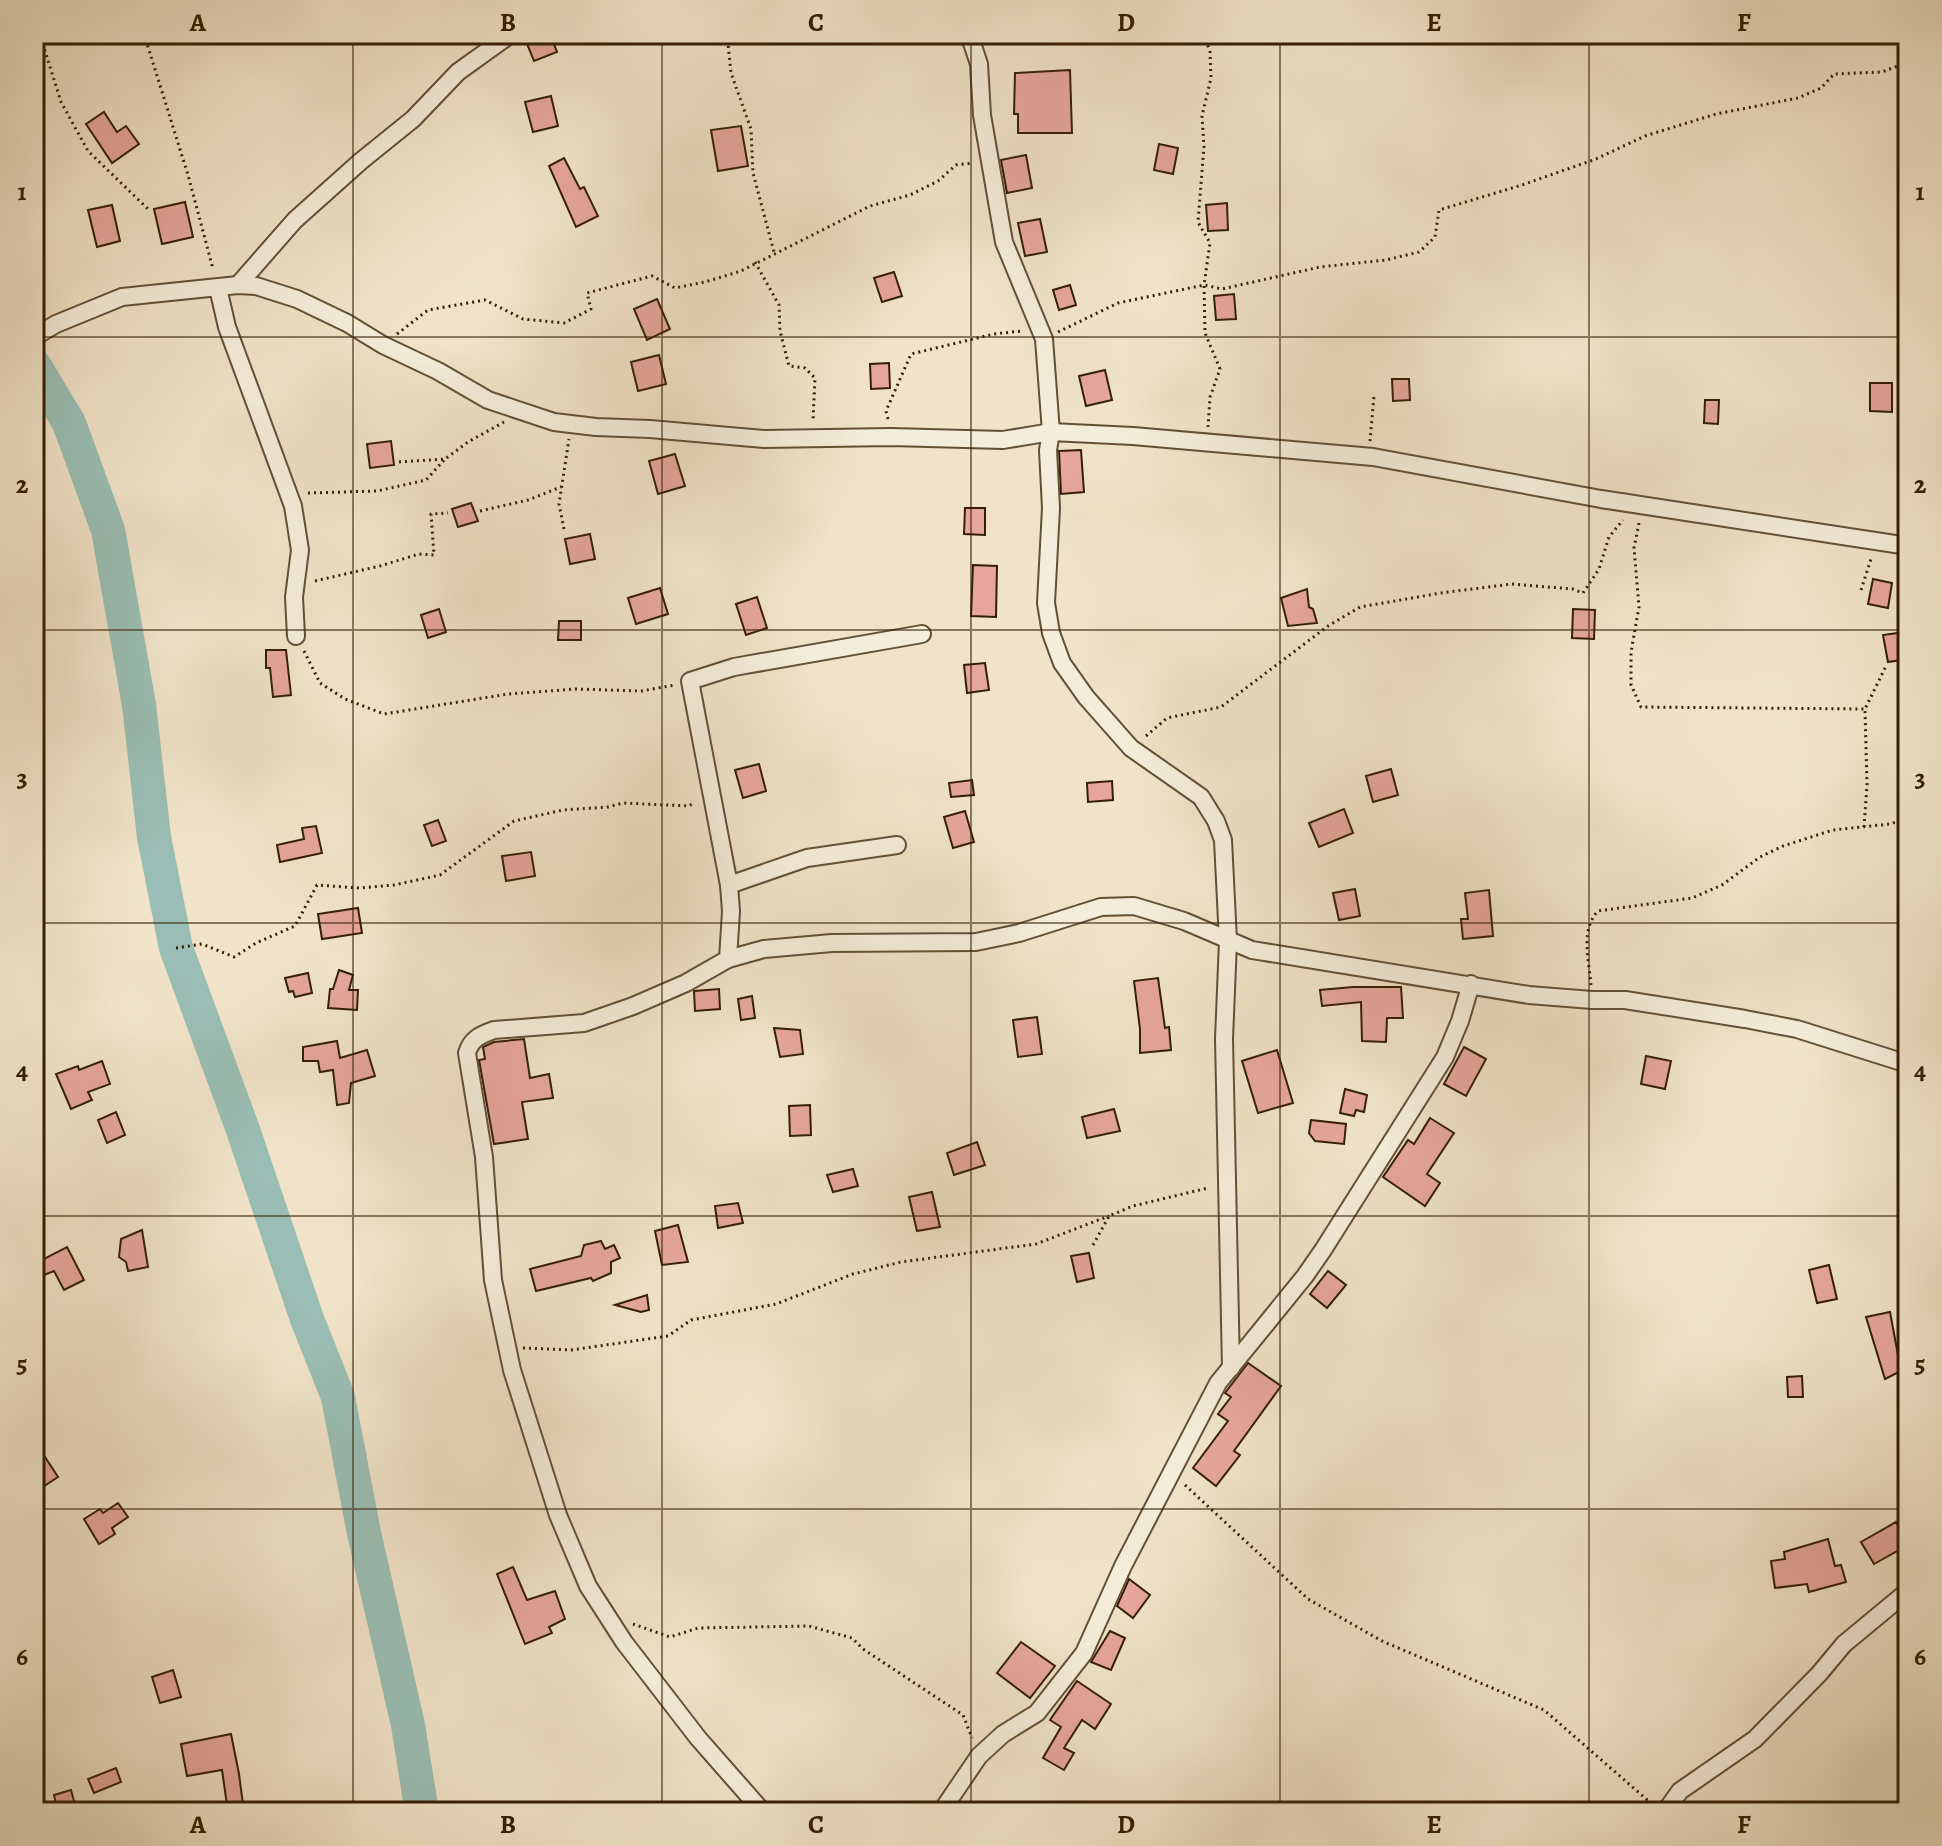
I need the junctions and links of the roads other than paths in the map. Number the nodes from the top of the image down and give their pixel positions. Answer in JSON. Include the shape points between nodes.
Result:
{"nodes":[{"id":1,"x":511,"y":34,"type":"edge"},
{"id":2,"x":969,"y":34,"type":"edge"},
{"id":3,"x":238,"y":285,"type":"junction"},
{"id":4,"x":218,"y":288,"type":"junction"},
{"id":5,"x":34,"y":337,"type":"edge"},
{"id":6,"x":1051,"y":432,"type":"junction"},
{"id":7,"x":1906,"y":546,"type":"edge"},
{"id":8,"x":922,"y":634,"type":"dead end"},
{"id":9,"x":296,"y":636,"type":"road end"},
{"id":10,"x":897,"y":845,"type":"dead end"},
{"id":11,"x":729,"y":885,"type":"junction"},
{"id":12,"x":1228,"y":941,"type":"junction"},
{"id":13,"x":728,"y":959,"type":"junction"},
{"id":14,"x":1471,"y":984,"type":"junction"},
{"id":15,"x":1908,"y":1064,"type":"edge"},
{"id":16,"x":1231,"y":1368,"type":"junction"},
{"id":17,"x":1908,"y":1591,"type":"edge"},
{"id":18,"x":763,"y":1812,"type":"edge"},
{"id":19,"x":941,"y":1812,"type":"edge"},
{"id":20,"x":1663,"y":1812,"type":"edge"}],
"edges":[{"from":1,"to":3,"type":"street","via":[[458,72],[413,119],[295,220]]},
{"from":2,"to":6,"type":"street","via":[[979,64],[982,115],[1004,242],[1044,339]]},
{"from":3,"to":4,"type":"street"},
{"from":3,"to":6,"type":"street","via":[[297,299],[488,400],[571,424],[764,439],[1003,440]]},
{"from":4,"to":5,"type":"street","via":[[122,297]]},
{"from":4,"to":9,"type":"street","via":[[227,327],[289,494],[300,550]]},
{"from":6,"to":7,"type":"street","via":[[1369,457]]},
{"from":6,"to":12,"type":"street","via":[[1046,603],[1051,633],[1062,663],[1086,697],[1131,748],[1201,797],[1216,821],[1223,840]]},
{"from":8,"to":11,"type":"street","via":[[734,667],[691,682]]},
{"from":10,"to":11,"type":"street","via":[[807,858]]},
{"from":11,"to":13,"type":"street"},
{"from":12,"to":13,"type":"street","via":[[1184,921],[1123,906],[1101,907],[976,942],[832,943],[764,949]]},
{"from":12,"to":14,"type":"street","via":[[1300,960]]},
{"from":12,"to":16,"type":"street","via":[[1224,1039]]},
{"from":13,"to":18,"type":"street","via":[[686,983],[584,1023],[480,1035],[467,1053],[484,1157],[489,1252],[523,1407],[558,1515],[588,1586],[658,1688]]},
{"from":14,"to":15,"type":"street","via":[[1529,995],[1625,1000],[1797,1029]]},
{"from":14,"to":16,"type":"street","via":[[1445,1057],[1305,1276]]},
{"from":16,"to":19,"type":"street","via":[[1218,1383],[1123,1566],[1084,1653],[1037,1713],[979,1756]]},
{"from":17,"to":20,"type":"street","via":[[1844,1644],[1755,1739],[1680,1791]]}]}
